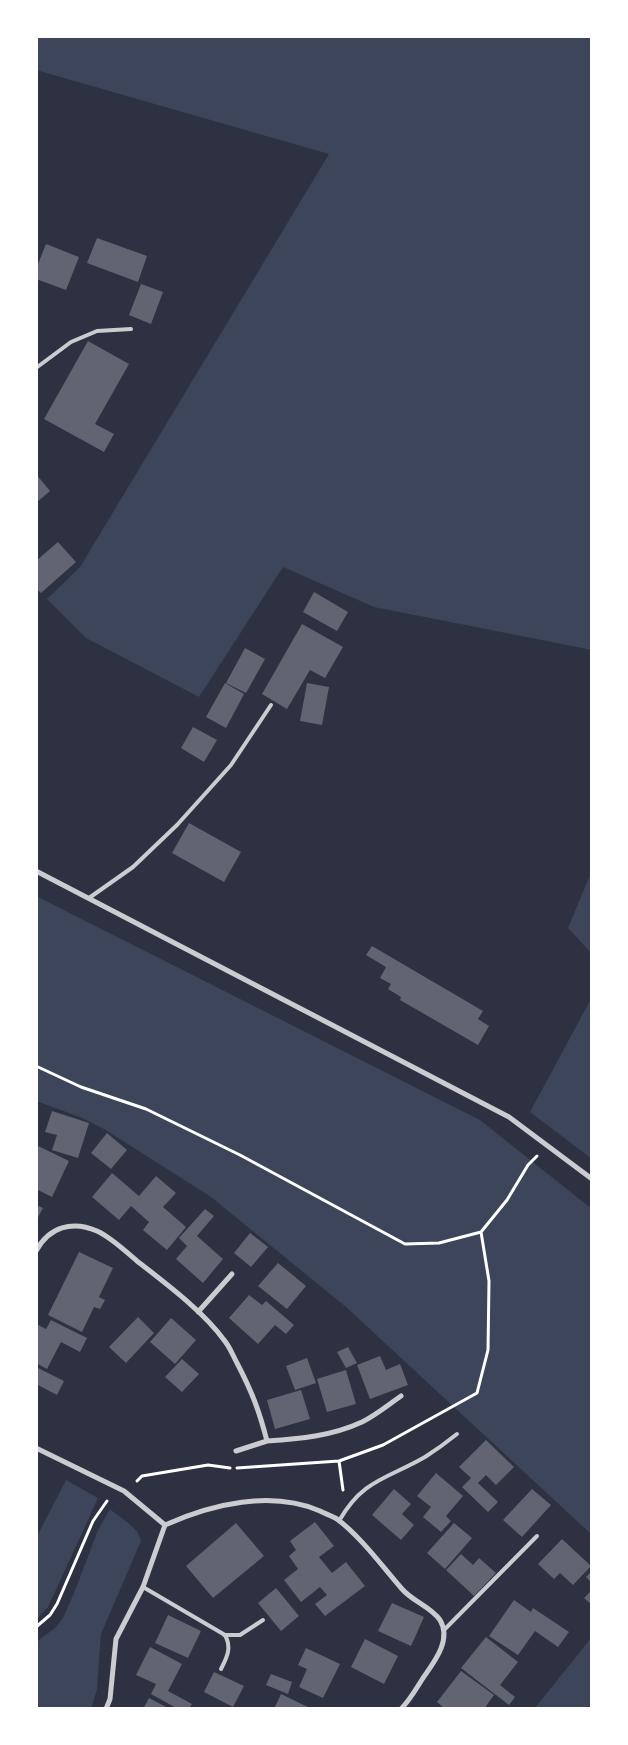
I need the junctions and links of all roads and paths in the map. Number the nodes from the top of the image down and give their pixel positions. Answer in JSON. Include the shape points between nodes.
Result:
{"nodes":[{"id":1,"x":131,"y":329,"type":"dead end"},
{"id":2,"x":36,"y":368,"type":"edge"},
{"id":3,"x":271,"y":705,"type":"dead end"},
{"id":4,"x":36,"y":871,"type":"edge"},
{"id":5,"x":89,"y":898,"type":"junction"},
{"id":6,"x":36,"y":1066,"type":"edge"},
{"id":7,"x":548,"y":1146,"type":"junction"},
{"id":8,"x":592,"y":1179,"type":"edge"},
{"id":9,"x":481,"y":1232,"type":"junction"},
{"id":10,"x":36,"y":1251,"type":"edge"},
{"id":11,"x":232,"y":1274,"type":"dead end"},
{"id":12,"x":198,"y":1312,"type":"junction"},
{"id":13,"x":401,"y":1396,"type":"dead end"},
{"id":14,"x":450,"y":1407,"type":"dead end"},
{"id":15,"x":457,"y":1434,"type":"dead end"},
{"id":16,"x":267,"y":1441,"type":"junction"},
{"id":17,"x":36,"y":1448,"type":"edge"},
{"id":18,"x":236,"y":1451,"type":"dead end"},
{"id":19,"x":339,"y":1521,"type":"junction"},
{"id":20,"x":165,"y":1525,"type":"junction"},
{"id":21,"x":537,"y":1536,"type":"dead end"},
{"id":22,"x":144,"y":1587,"type":"junction"},
{"id":23,"x":263,"y":1620,"type":"dead end"},
{"id":24,"x":444,"y":1630,"type":"junction"},
{"id":25,"x":224,"y":1635,"type":"junction"},
{"id":26,"x":221,"y":1669,"type":"dead end"},
{"id":27,"x":106,"y":1709,"type":"edge"},
{"id":28,"x":401,"y":1709,"type":"edge"}],
"edges":[{"from":1,"to":2,"type":"lane","via":[[97,331],[71,342]]},
{"from":3,"to":5,"type":"lane","via":[[231,765],[178,825],[133,868]]},
{"from":4,"to":5,"type":"street"},
{"from":5,"to":7,"type":"street","via":[[509,1117]]},
{"from":6,"to":9,"type":"path","via":[[81,1087],[146,1109],[240,1154],[405,1244],[439,1243]]},
{"from":7,"to":8,"type":"street"},
{"from":7,"to":9,"type":"path","via":[[528,1165],[507,1200]]},
{"from":9,"to":14,"type":"path","via":[[489,1281],[488,1350],[477,1392]]},
{"from":10,"to":12,"type":"street","via":[[42,1240],[54,1230],[81,1227],[97,1231],[110,1238]]},
{"from":11,"to":12,"type":"street"},
{"from":12,"to":16,"type":"street","via":[[230,1349],[256,1399]]},
{"from":13,"to":16,"type":"street","via":[[368,1418],[338,1432]]},
{"from":15,"to":19,"type":"lane","via":[[425,1457],[367,1486],[348,1505]]},
{"from":16,"to":18,"type":"street"},
{"from":17,"to":20,"type":"street","via":[[124,1491]]},
{"from":19,"to":20,"type":"street","via":[[296,1504],[256,1501],[190,1514]]},
{"from":19,"to":24,"type":"street","via":[[403,1591],[439,1619]]},
{"from":20,"to":22,"type":"street"},
{"from":21,"to":24,"type":"lane"},
{"from":22,"to":25,"type":"lane"},
{"from":22,"to":27,"type":"street","via":[[116,1638],[112,1690]]},
{"from":23,"to":25,"type":"lane","via":[[240,1635]]},
{"from":24,"to":28,"type":"street","via":[[436,1661]]},
{"from":25,"to":26,"type":"lane","via":[[229,1653]]}]}
